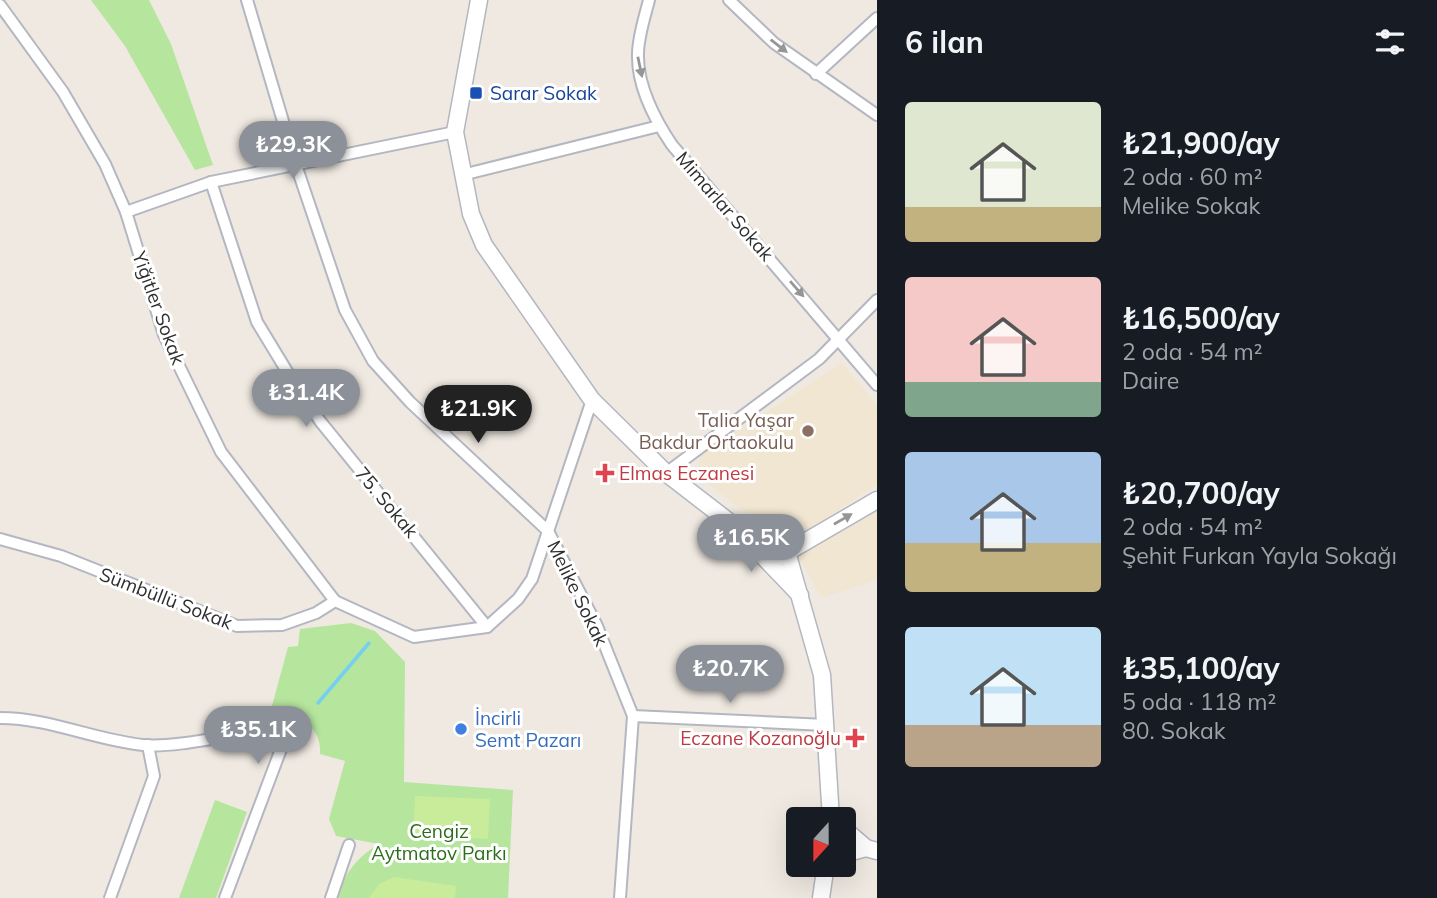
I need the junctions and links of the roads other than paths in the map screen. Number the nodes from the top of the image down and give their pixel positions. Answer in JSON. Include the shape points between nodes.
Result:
{"nodes":[{"id":1,"x":247,"y":0,"type":"edge"},
{"id":2,"x":479,"y":0,"type":"edge"},
{"id":3,"x":649,"y":0,"type":"edge"},
{"id":4,"x":729,"y":0,"type":"edge"},
{"id":5,"x":0,"y":5,"type":"edge"},
{"id":6,"x":877,"y":18,"type":"edge"},
{"id":7,"x":816,"y":74,"type":"junction"},
{"id":8,"x":877,"y":116,"type":"edge"},
{"id":9,"x":659,"y":126,"type":"junction"},
{"id":10,"x":455,"y":132,"type":"junction"},
{"id":11,"x":296,"y":165,"type":"junction"},
{"id":12,"x":462,"y":174,"type":"junction"},
{"id":13,"x":211,"y":182,"type":"junction"},
{"id":14,"x":126,"y":212,"type":"junction"},
{"id":15,"x":877,"y":300,"type":"edge"},
{"id":16,"x":839,"y":338,"type":"junction"},
{"id":17,"x":877,"y":385,"type":"edge"},
{"id":18,"x":592,"y":400,"type":"junction"},
{"id":19,"x":666,"y":473,"type":"junction"},
{"id":20,"x":877,"y":500,"type":"edge"},
{"id":21,"x":732,"y":524,"type":"junction"},
{"id":22,"x":548,"y":531,"type":"junction"},
{"id":23,"x":0,"y":539,"type":"edge"},
{"id":24,"x":787,"y":552,"type":"junction"},
{"id":25,"x":768,"y":565,"type":"junction"},
{"id":26,"x":800,"y":595,"type":"junction"},
{"id":27,"x":335,"y":601,"type":"junction"},
{"id":28,"x":488,"y":627,"type":"junction"},
{"id":29,"x":633,"y":716,"type":"junction"},
{"id":30,"x":0,"y":718,"type":"edge"},
{"id":31,"x":826,"y":725,"type":"junction"},
{"id":32,"x":148,"y":745,"type":"junction"},
{"id":33,"x":830,"y":807,"type":"edge"},
{"id":34,"x":856,"y":838,"type":"edge"},
{"id":35,"x":349,"y":845,"type":"dead end"},
{"id":36,"x":871,"y":849,"type":"edge"},
{"id":37,"x":824,"y":877,"type":"edge"},
{"id":38,"x":110,"y":898,"type":"edge"},
{"id":39,"x":225,"y":898,"type":"edge"},
{"id":40,"x":331,"y":898,"type":"edge"},
{"id":41,"x":620,"y":898,"type":"edge"},
{"id":42,"x":821,"y":898,"type":"edge"}],
"edges":[{"from":1,"to":11,"type":"street","name":"Melike Sokak"},
{"from":2,"to":10,"type":"main road"},
{"from":3,"to":9,"type":"street","name":"Mimarlar Sokak","one_way":true,"via":[[637,54],[647,99]]},
{"from":4,"to":7,"type":"street","one_way":true,"via":[[774,43]]},
{"from":5,"to":14,"type":"street","name":"Yiğitler Sokak","via":[[63,92],[105,164]]},
{"from":6,"to":7,"type":"street"},
{"from":7,"to":8,"type":"street"},
{"from":9,"to":12,"type":"street"},
{"from":9,"to":16,"type":"street","name":"Mimarlar Sokak","one_way":true},
{"from":10,"to":11,"type":"street"},
{"from":10,"to":12,"type":"main road"},
{"from":11,"to":13,"type":"street"},
{"from":11,"to":22,"type":"street","name":"Melike Sokak","via":[[345,310],[373,361],[410,402]]},
{"from":12,"to":18,"type":"main road","via":[[484,245]]},
{"from":13,"to":14,"type":"street"},
{"from":13,"to":28,"type":"street","name":"75. Sokak","via":[[257,322],[293,383]]},
{"from":14,"to":27,"type":"street","name":"Yiğitler Sokak","via":[[164,335],[201,415],[247,489]]},
{"from":15,"to":16,"type":"street"},
{"from":16,"to":17,"type":"street","name":"Mimarlar Sokak"},
{"from":16,"to":19,"type":"street","via":[[819,359]]},
{"from":18,"to":19,"type":"main road"},
{"from":18,"to":22,"type":"street"},
{"from":19,"to":21,"type":"main road"},
{"from":24,"to":20,"type":"main road","one_way":true},
{"from":21,"to":24,"type":"main road"},
{"from":21,"to":25,"type":"main road"},
{"from":22,"to":28,"type":"street","via":[[532,579],[518,600]]},
{"from":22,"to":29,"type":"street","name":"Melike Sokak","via":[[597,626]]},
{"from":23,"to":27,"type":"street","name":"Sümbüllü Sokak","via":[[61,556],[237,626],[282,625]]},
{"from":24,"to":25,"type":"main road"},
{"from":24,"to":26,"type":"main road"},
{"from":25,"to":26,"type":"main road"},
{"from":26,"to":31,"type":"main road","via":[[818,658]]},
{"from":27,"to":28,"type":"street","via":[[414,637]]},
{"from":29,"to":31,"type":"street"},
{"from":29,"to":41,"type":"street","name":"Melike Sokak"},
{"from":30,"to":32,"type":"street","via":[[55,724]]},
{"from":31,"to":33,"type":"main road"},
{"from":32,"to":38,"type":"street","via":[[154,776]]},
{"from":32,"to":39,"type":"street","via":[[261,731],[277,735],[281,741]]},
{"from":34,"to":36,"type":"main road"},
{"from":35,"to":40,"type":"street"},
{"from":37,"to":42,"type":"main road"}]}
